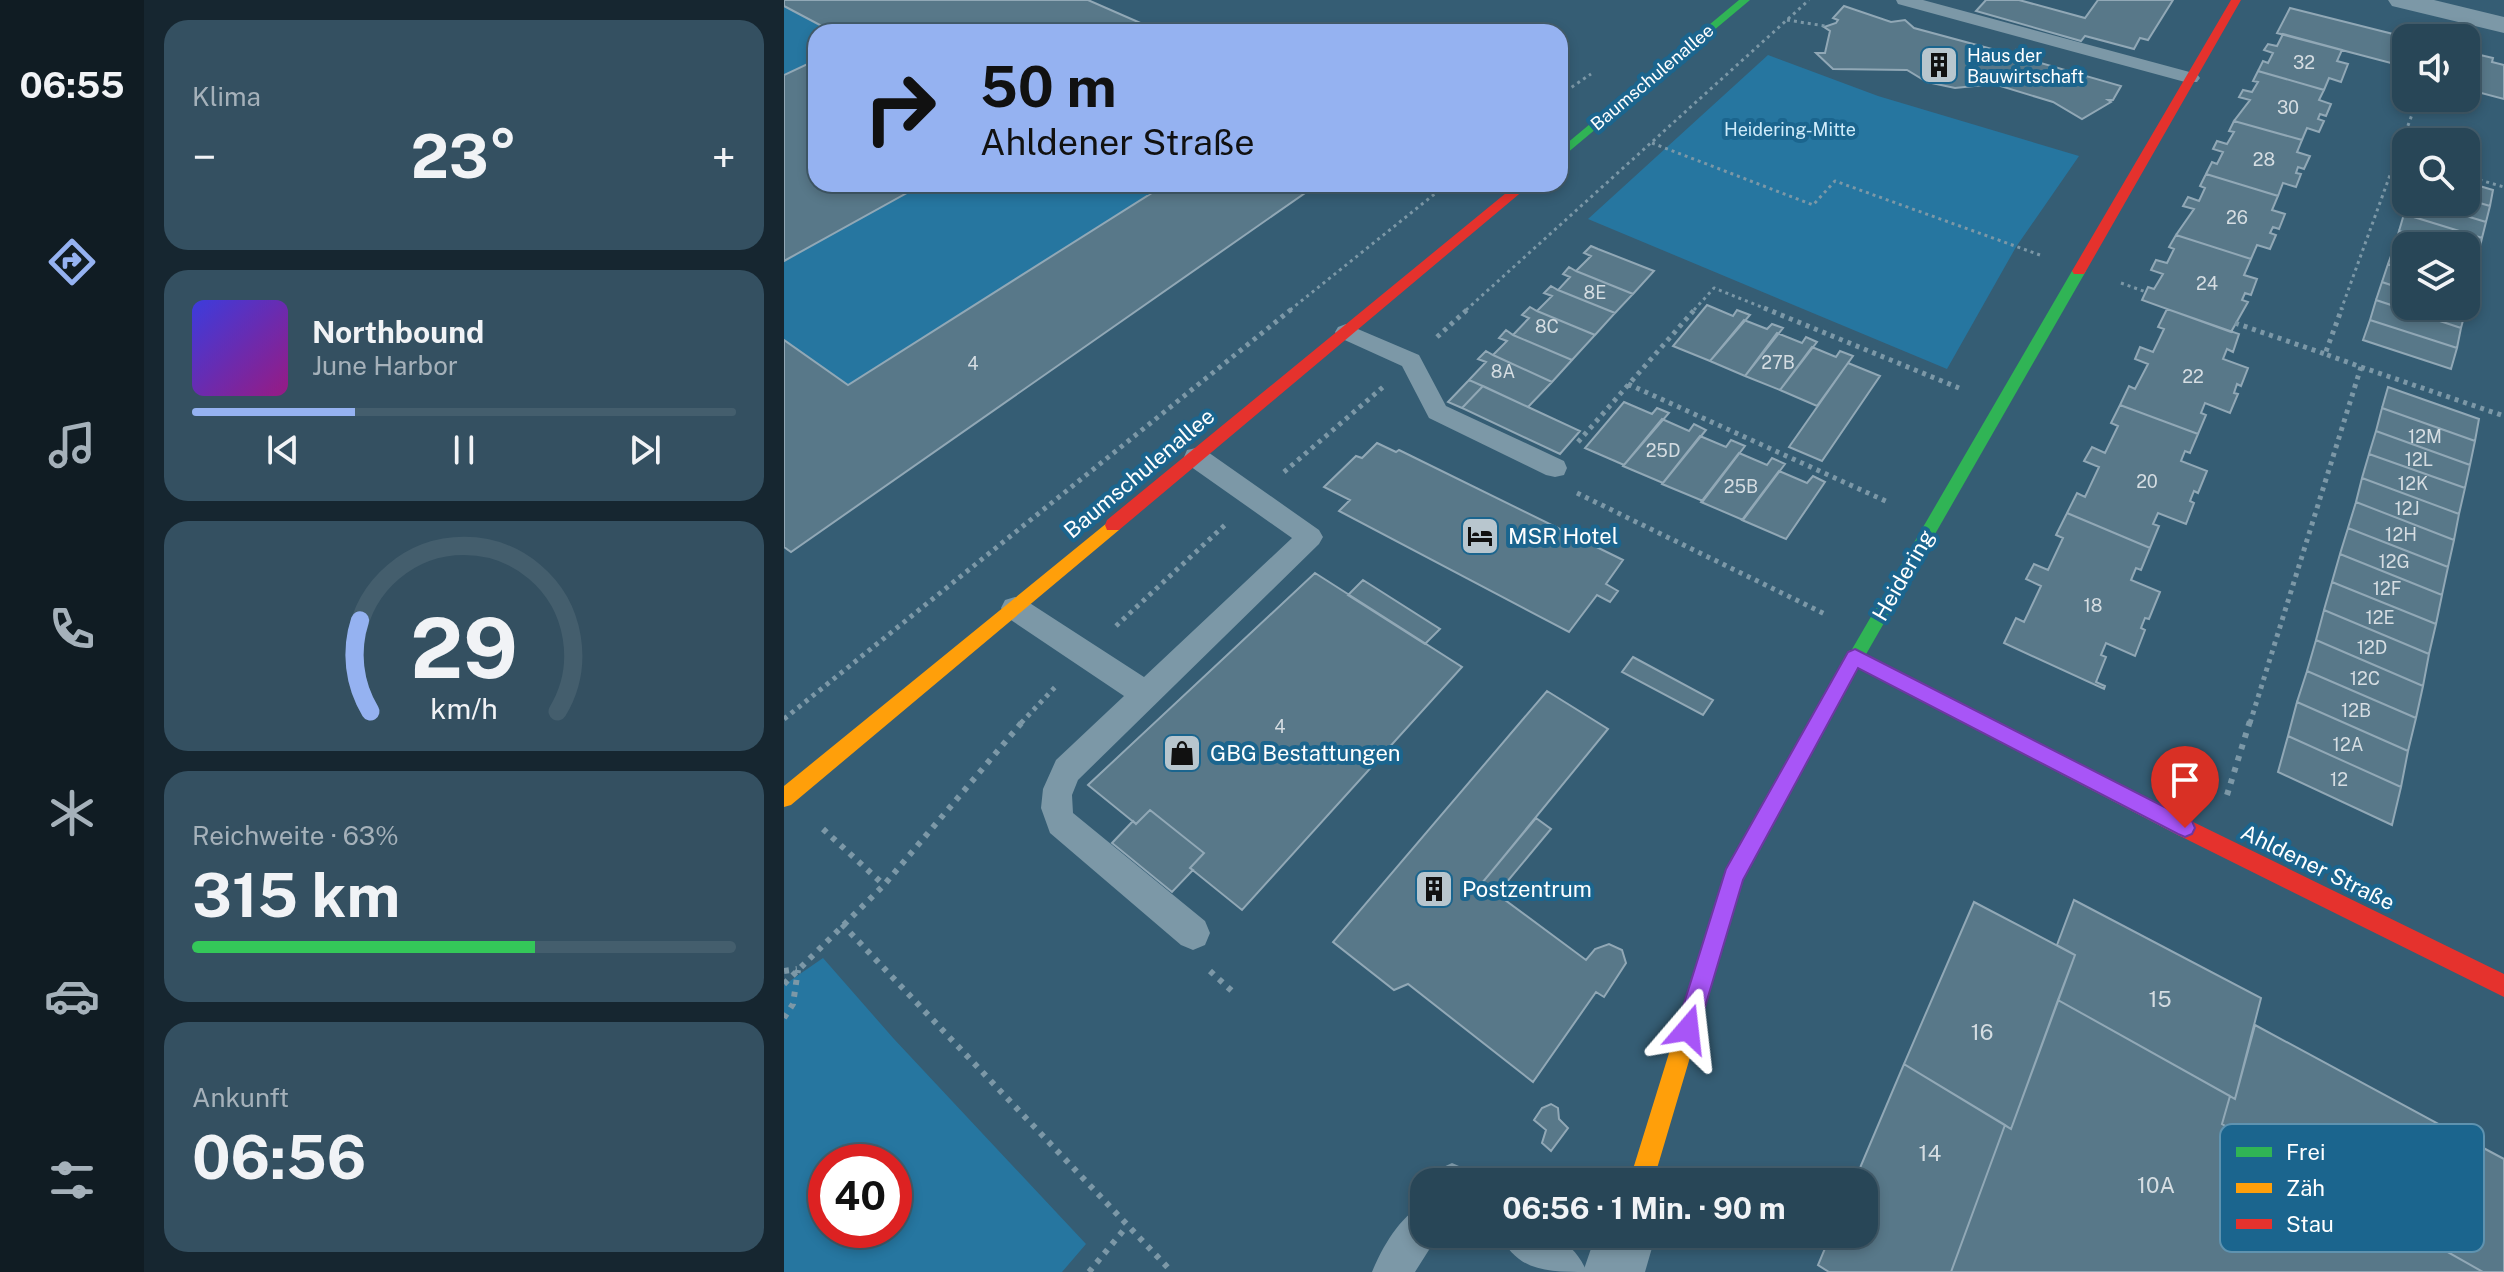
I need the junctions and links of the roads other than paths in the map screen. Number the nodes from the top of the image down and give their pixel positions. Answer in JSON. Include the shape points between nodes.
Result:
{"nodes":[{"id":1,"x":1745,"y":0,"type":"edge"},
{"id":2,"x":1904,"y":0,"type":"edge"},
{"id":3,"x":2236,"y":0,"type":"edge"},
{"id":4,"x":2401,"y":0,"type":"edge"},
{"id":5,"x":2504,"y":25,"type":"edge"},
{"id":6,"x":2033,"y":42,"type":"dead end"},
{"id":7,"x":2154,"y":68,"type":"junction"},
{"id":8,"x":2191,"y":78,"type":"junction"},
{"id":9,"x":1568,"y":148,"type":"edge"},
{"id":10,"x":1515,"y":192,"type":"edge"},
{"id":11,"x":1346,"y":332,"type":"junction"},
{"id":12,"x":1196,"y":457,"type":"junction"},
{"id":13,"x":1555,"y":468,"type":"road end"},
{"id":14,"x":1015,"y":608,"type":"junction"},
{"id":15,"x":1855,"y":657,"type":"junction"},
{"id":16,"x":1144,"y":693,"type":"junction"},
{"id":17,"x":785,"y":797,"type":"edge"},
{"id":18,"x":1193,"y":933,"type":"dead end"},
{"id":19,"x":2504,"y":986,"type":"edge"},
{"id":20,"x":1645,"y":1168,"type":"edge"},
{"id":21,"x":1410,"y":1245,"type":"edge"},
{"id":22,"x":1537,"y":1248,"type":"edge"},
{"id":23,"x":1622,"y":1248,"type":"edge"},
{"id":24,"x":1392,"y":1272,"type":"edge"},
{"id":25,"x":1567,"y":1272,"type":"edge"},
{"id":26,"x":1614,"y":1272,"type":"edge"}],
"edges":[{"from":1,"to":9,"type":"street","name":"Baumschulenallee"},
{"from":2,"to":7,"type":"lane"},
{"from":3,"to":8,"type":"street","name":"Heidering"},
{"from":4,"to":5,"type":"street"},
{"from":6,"to":7,"type":"lane","via":[[2128,69]]},
{"from":7,"to":8,"type":"lane"},
{"from":8,"to":15,"type":"street","name":"Heidering"},
{"from":10,"to":11,"type":"street","name":"Baumschulenallee"},
{"from":11,"to":12,"type":"street","name":"Baumschulenallee"},
{"from":11,"to":13,"type":"lane","via":[[1411,361],[1437,412]]},
{"from":12,"to":14,"type":"street","name":"Baumschulenallee"},
{"from":12,"to":16,"type":"lane","via":[[1310,537]]},
{"from":14,"to":16,"type":"lane"},
{"from":14,"to":17,"type":"street","name":"Baumschulenallee"},
{"from":15,"to":19,"type":"street","name":"Ahldener Straße"},
{"from":15,"to":20,"type":"street","name":"Heidering","via":[[1734,876]]},
{"from":16,"to":18,"type":"lane","via":[[1067,770],[1056,789],[1055,809],[1061,822]]},
{"from":21,"to":24,"type":"lane"},
{"from":22,"to":25,"type":"lane"},
{"from":23,"to":26,"type":"street"}]}
